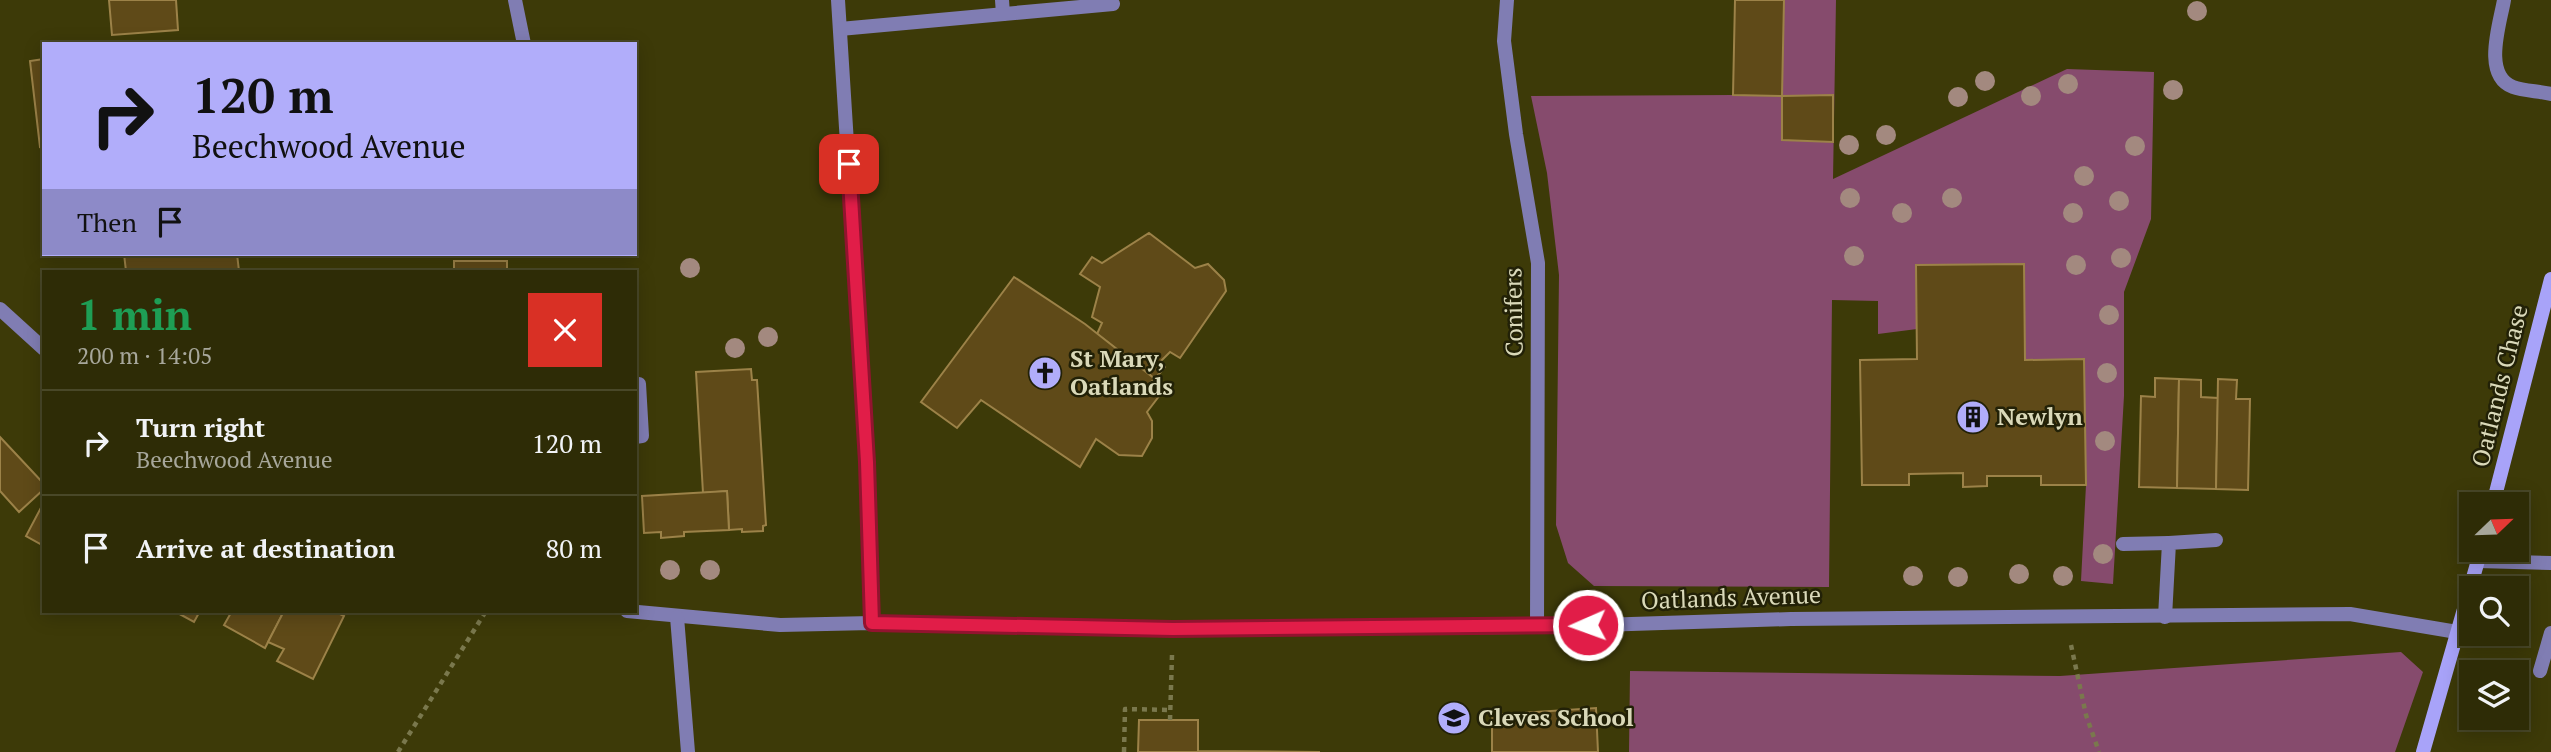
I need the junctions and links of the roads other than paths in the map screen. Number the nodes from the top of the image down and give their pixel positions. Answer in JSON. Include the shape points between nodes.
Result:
{"nodes":[{"id":1,"x":515,"y":0,"type":"edge"},
{"id":2,"x":838,"y":0,"type":"edge"},
{"id":3,"x":1507,"y":0,"type":"edge"},
{"id":4,"x":2504,"y":0,"type":"edge"},
{"id":5,"x":1113,"y":4,"type":"dead end"},
{"id":6,"x":1002,"y":7,"type":"edge"},
{"id":7,"x":840,"y":29,"type":"junction"},
{"id":8,"x":524,"y":42,"type":"edge"},
{"id":9,"x":2551,"y":94,"type":"edge"},
{"id":10,"x":2551,"y":278,"type":"edge"},
{"id":11,"x":0,"y":309,"type":"edge"},
{"id":12,"x":42,"y":347,"type":"edge"},
{"id":13,"x":639,"y":384,"type":"dead end"},
{"id":14,"x":637,"y":437,"type":"edge"},
{"id":15,"x":2496,"y":492,"type":"edge"},
{"id":16,"x":2216,"y":540,"type":"dead end"},
{"id":17,"x":2169,"y":543,"type":"junction"},
{"id":18,"x":2123,"y":544,"type":"dead end"},
{"id":19,"x":2529,"y":561,"type":"edge"},
{"id":20,"x":2478,"y":562,"type":"edge"},
{"id":21,"x":2551,"y":564,"type":"edge"},
{"id":22,"x":637,"y":612,"type":"edge"},
{"id":23,"x":677,"y":617,"type":"junction"},
{"id":24,"x":2165,"y":617,"type":"junction"},
{"id":25,"x":872,"y":623,"type":"junction"},
{"id":26,"x":1537,"y":627,"type":"junction"},
{"id":27,"x":2457,"y":632,"type":"junction"},
{"id":28,"x":2551,"y":633,"type":"edge"},
{"id":29,"x":2540,"y":671,"type":"dead end"},
{"id":30,"x":688,"y":752,"type":"edge"},
{"id":31,"x":2423,"y":752,"type":"edge"}],
"edges":[{"from":1,"to":8,"type":"street"},
{"from":2,"to":7,"type":"street"},
{"from":3,"to":26,"type":"street","name":"Conifers","via":[[1504,41],[1538,263]]},
{"from":4,"to":9,"type":"street","via":[[2494,63],[2499,75],[2511,86]]},
{"from":5,"to":6,"type":"street"},
{"from":6,"to":7,"type":"street"},
{"from":7,"to":25,"type":"street","via":[[867,462]]},
{"from":10,"to":15,"type":"street","name":"Oatlands Chase"},
{"from":11,"to":12,"type":"street"},
{"from":13,"to":14,"type":"street","via":[[642,436]]},
{"from":16,"to":17,"type":"street"},
{"from":17,"to":18,"type":"street"},
{"from":17,"to":24,"type":"street"},
{"from":19,"to":21,"type":"street"},
{"from":20,"to":27,"type":"street"},
{"from":22,"to":23,"type":"street","name":"Oatlands Avenue"},
{"from":23,"to":25,"type":"street","name":"Oatlands Avenue","via":[[780,625]]},
{"from":23,"to":30,"type":"street"},
{"from":24,"to":26,"type":"street","name":"Oatlands Avenue","via":[[1791,619]]},
{"from":24,"to":27,"type":"street","name":"Oatlands Avenue","via":[[2350,614]]},
{"from":25,"to":26,"type":"street","name":"Oatlands Avenue","via":[[1173,629]]},
{"from":27,"to":31,"type":"street"},
{"from":28,"to":29,"type":"street"}]}
